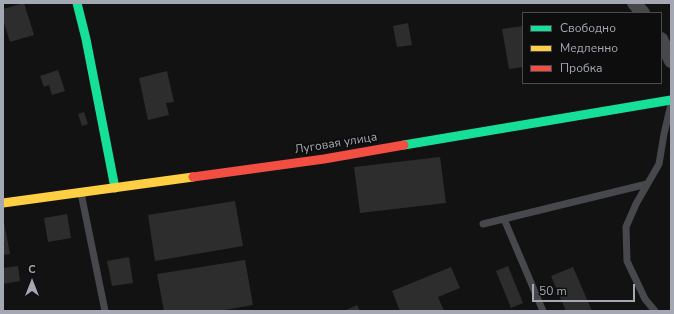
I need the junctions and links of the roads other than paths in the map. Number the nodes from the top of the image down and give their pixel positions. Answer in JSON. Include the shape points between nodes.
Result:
{"nodes":[{"id":1,"x":77,"y":3,"type":"edge"},
{"id":2,"x":662,"y":41,"type":"edge"},
{"id":3,"x":671,"y":60,"type":"edge"},
{"id":4,"x":671,"y":100,"type":"edge"},
{"id":5,"x":671,"y":104,"type":"edge"},
{"id":6,"x":647,"y":184,"type":"junction"},
{"id":7,"x":115,"y":188,"type":"junction"},
{"id":8,"x":81,"y":193,"type":"junction"},
{"id":9,"x":3,"y":203,"type":"edge"},
{"id":10,"x":504,"y":219,"type":"junction"},
{"id":11,"x":483,"y":224,"type":"dead end"},
{"id":12,"x":105,"y":311,"type":"edge"},
{"id":13,"x":543,"y":311,"type":"edge"},
{"id":14,"x":655,"y":311,"type":"edge"}],
"edges":[{"from":1,"to":7,"type":"street"},
{"from":2,"to":3,"type":"street"},
{"from":4,"to":7,"type":"street","name":"Луговая улица","via":[[324,159]]},
{"from":5,"to":6,"type":"lane","via":[[659,164]]},
{"from":6,"to":10,"type":"lane"},
{"from":6,"to":14,"type":"lane","via":[[626,227],[627,262],[645,299]]},
{"from":7,"to":8,"type":"street","name":"Луговая улица"},
{"from":8,"to":9,"type":"street","name":"Луговая улица"},
{"from":8,"to":12,"type":"lane"},
{"from":10,"to":11,"type":"lane"},
{"from":10,"to":13,"type":"lane"}]}
